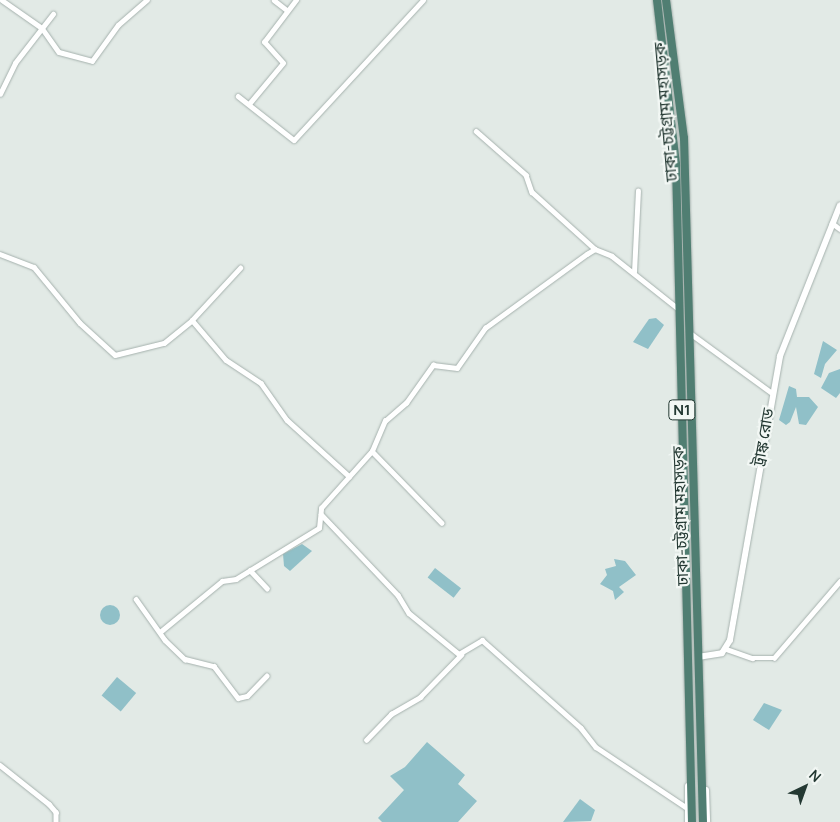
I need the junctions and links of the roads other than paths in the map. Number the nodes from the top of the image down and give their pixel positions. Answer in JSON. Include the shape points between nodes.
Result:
{"nodes":[{"id":1,"x":2,"y":0,"type":"edge"},
{"id":2,"x":147,"y":0,"type":"edge"},
{"id":3,"x":274,"y":0,"type":"edge"},
{"id":4,"x":296,"y":0,"type":"edge"},
{"id":5,"x":422,"y":0,"type":"edge"},
{"id":6,"x":657,"y":0,"type":"edge"},
{"id":7,"x":666,"y":0,"type":"edge"},
{"id":8,"x":287,"y":10,"type":"junction"},
{"id":9,"x":53,"y":14,"type":"dead end"},
{"id":10,"x":42,"y":28,"type":"junction"},
{"id":11,"x":0,"y":94,"type":"edge"},
{"id":12,"x":238,"y":96,"type":"dead end"},
{"id":13,"x":249,"y":104,"type":"junction"},
{"id":14,"x":476,"y":131,"type":"dead end"},
{"id":15,"x":638,"y":190,"type":"dead end"},
{"id":16,"x":840,"y":205,"type":"edge"},
{"id":17,"x":832,"y":224,"type":"junction"},
{"id":18,"x":840,"y":229,"type":"edge"},
{"id":19,"x":595,"y":250,"type":"junction"},
{"id":20,"x":0,"y":254,"type":"edge"},
{"id":21,"x":240,"y":268,"type":"dead end"},
{"id":22,"x":634,"y":272,"type":"junction"},
{"id":23,"x":680,"y":310,"type":"junction"},
{"id":24,"x":192,"y":320,"type":"junction"},
{"id":25,"x":690,"y":333,"type":"junction"},
{"id":26,"x":772,"y":393,"type":"junction"},
{"id":27,"x":372,"y":451,"type":"junction"},
{"id":28,"x":349,"y":476,"type":"junction"},
{"id":29,"x":321,"y":514,"type":"junction"},
{"id":30,"x":442,"y":523,"type":"dead end"},
{"id":31,"x":250,"y":570,"type":"junction"},
{"id":32,"x":696,"y":580,"type":"junction"},
{"id":33,"x":686,"y":581,"type":"junction"},
{"id":34,"x":840,"y":581,"type":"edge"},
{"id":35,"x":267,"y":588,"type":"dead end"},
{"id":36,"x":686,"y":597,"type":"junction"},
{"id":37,"x":696,"y":598,"type":"junction"},
{"id":38,"x":136,"y":599,"type":"dead end"},
{"id":39,"x":160,"y":632,"type":"junction"},
{"id":40,"x":726,"y":649,"type":"junction"},
{"id":41,"x":461,"y":655,"type":"junction"},
{"id":42,"x":698,"y":657,"type":"junction"},
{"id":43,"x":266,"y":676,"type":"dead end"},
{"id":44,"x":687,"y":685,"type":"junction"},
{"id":45,"x":698,"y":685,"type":"junction"},
{"id":46,"x":366,"y":740,"type":"dead end"},
{"id":47,"x":691,"y":760,"type":"junction"},
{"id":48,"x":700,"y":762,"type":"junction"},
{"id":49,"x":0,"y":765,"type":"edge"},
{"id":50,"x":688,"y":808,"type":"junction"},
{"id":51,"x":56,"y":822,"type":"edge"},
{"id":52,"x":688,"y":822,"type":"edge"},
{"id":53,"x":692,"y":822,"type":"edge"},
{"id":54,"x":703,"y":822,"type":"edge"},
{"id":55,"x":707,"y":822,"type":"edge"}],
"edges":[{"from":1,"to":10,"type":"street"},
{"from":2,"to":10,"type":"street","via":[[118,24],[92,60],[59,52]]},
{"from":3,"to":8,"type":"street"},
{"from":4,"to":8,"type":"street"},
{"from":5,"to":13,"type":"street","via":[[294,140]]},
{"from":6,"to":23,"type":"highway","name":"ঢাকা-চট্টগ্রাম মহাসড়ক","number":"N1","via":[[675,140]]},
{"from":7,"to":25,"type":"highway","name":"ঢাকা-চট্টগ্রাম মহাসড়ক","number":"N1","via":[[684,138]]},
{"from":8,"to":13,"type":"street","via":[[264,42],[283,63]]},
{"from":9,"to":10,"type":"street"},
{"from":10,"to":11,"type":"street","via":[[15,63]]},
{"from":12,"to":13,"type":"street"},
{"from":14,"to":19,"type":"street","via":[[526,175],[532,192]]},
{"from":15,"to":22,"type":"street"},
{"from":16,"to":17,"type":"main road","name":"ট্রাঙ্ক রোড"},
{"from":17,"to":18,"type":"street"},
{"from":17,"to":26,"type":"main road","name":"ট্রাঙ্ক রোড","via":[[794,312]]},
{"from":19,"to":22,"type":"street"},
{"from":19,"to":27,"type":"street","via":[[485,328],[458,368],[433,365],[406,403],[385,421]]},
{"from":20,"to":24,"type":"street","via":[[34,267],[80,323],[115,355],[164,343]]},
{"from":21,"to":24,"type":"street"},
{"from":22,"to":23,"type":"street"},
{"from":23,"to":33,"type":"highway","name":"ঢাকা-চট্টগ্রাম মহাসড়ক","number":"N1"},
{"from":24,"to":28,"type":"street","via":[[226,360],[257,379],[287,420]]},
{"from":25,"to":26,"type":"street"},
{"from":25,"to":32,"type":"highway","name":"ঢাকা-চট্টগ্রাম মহাসড়ক","number":"N1"},
{"from":26,"to":40,"type":"main road","name":"ট্রাঙ্ক রোড"},
{"from":27,"to":28,"type":"street"},
{"from":27,"to":30,"type":"street"},
{"from":28,"to":29,"type":"street"},
{"from":29,"to":31,"type":"street","via":[[319,528]]},
{"from":29,"to":41,"type":"street","via":[[398,595],[409,614]]},
{"from":31,"to":35,"type":"street"},
{"from":31,"to":39,"type":"street","via":[[222,581]]},
{"from":32,"to":33,"type":"highway","via":[[691,585]]},
{"from":32,"to":37,"type":"highway","name":"ঢাকা-চট্টগ্রাম মহাসড়ক","number":"N1"},
{"from":33,"to":36,"type":"highway","name":"ঢাকা-চট্টগ্রাম মহাসড়ক","number":"N1"},
{"from":34,"to":40,"type":"street","via":[[774,658],[752,658]]},
{"from":36,"to":37,"type":"highway","via":[[691,592]]},
{"from":36,"to":44,"type":"highway","name":"ঢাকা-চট্টগ্রাম মহাসড়ক","number":"N1"},
{"from":37,"to":42,"type":"highway","name":"ঢাকা-চট্টগ্রাম মহাসড়ক","number":"N1"},
{"from":38,"to":39,"type":"street"},
{"from":39,"to":43,"type":"street","via":[[185,659],[214,666],[238,698],[247,696]]},
{"from":40,"to":42,"type":"main road"},
{"from":41,"to":46,"type":"street","via":[[420,698],[391,714]]},
{"from":41,"to":50,"type":"street","via":[[482,640],[581,728],[596,747]]},
{"from":42,"to":45,"type":"highway","name":"ঢাকা-চট্টগ্রাম মহাসড়ক","number":"N1"},
{"from":44,"to":45,"type":"highway"},
{"from":44,"to":47,"type":"highway","name":"ঢাকা-চট্টগ্রাম মহাসড়ক","number":"N1"},
{"from":45,"to":48,"type":"highway","name":"ঢাকা-চট্টগ্রাম মহাসড়ক","number":"N1"},
{"from":47,"to":50,"type":"main road"},
{"from":47,"to":53,"type":"highway","name":"ঢাকা-চট্টগ্রাম মহাসড়ক","number":"N1"},
{"from":48,"to":54,"type":"highway","name":"ঢাকা-চট্টগ্রাম মহাসড়ক","number":"N1"},
{"from":48,"to":55,"type":"main road"},
{"from":49,"to":51,"type":"street","via":[[49,804],[56,812]]},
{"from":50,"to":52,"type":"main road"}]}
